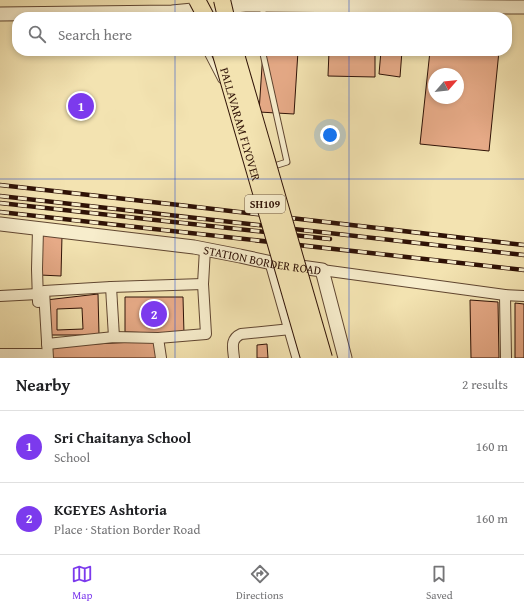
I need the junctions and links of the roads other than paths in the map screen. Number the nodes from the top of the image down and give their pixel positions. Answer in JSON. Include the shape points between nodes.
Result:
{"nodes":[{"id":1,"x":222,"y":0,"type":"edge"},
{"id":2,"x":369,"y":3,"type":"edge"},
{"id":3,"x":204,"y":5,"type":"edge"},
{"id":4,"x":524,"y":7,"type":"edge"},
{"id":5,"x":263,"y":11,"type":"edge"},
{"id":6,"x":183,"y":12,"type":"edge"},
{"id":7,"x":225,"y":12,"type":"edge"},
{"id":8,"x":0,"y":14,"type":"edge"},
{"id":9,"x":12,"y":14,"type":"edge"},
{"id":10,"x":209,"y":56,"type":"edge"},
{"id":11,"x":221,"y":56,"type":"edge"},
{"id":12,"x":236,"y":56,"type":"edge"},
{"id":13,"x":263,"y":56,"type":"edge"},
{"id":14,"x":223,"y":87,"type":"dead end"},
{"id":15,"x":249,"y":175,"type":"dead end"},
{"id":16,"x":0,"y":224,"type":"edge"},
{"id":17,"x":38,"y":229,"type":"junction"},
{"id":18,"x":205,"y":249,"type":"junction"},
{"id":19,"x":272,"y":263,"type":"junction"},
{"id":20,"x":322,"y":270,"type":"junction"},
{"id":21,"x":203,"y":284,"type":"junction"},
{"id":22,"x":111,"y":287,"type":"junction"},
{"id":23,"x":38,"y":294,"type":"junction"},
{"id":24,"x":505,"y":295,"type":"junction"},
{"id":25,"x":0,"y":296,"type":"edge"},
{"id":26,"x":524,"y":296,"type":"edge"},
{"id":27,"x":291,"y":329,"type":"junction"},
{"id":28,"x":114,"y":337,"type":"junction"},
{"id":29,"x":158,"y":338,"type":"junction"},
{"id":30,"x":47,"y":344,"type":"junction"},
{"id":31,"x":0,"y":354,"type":"edge"},
{"id":32,"x":43,"y":357,"type":"edge"},
{"id":33,"x":160,"y":358,"type":"edge"},
{"id":34,"x":234,"y":358,"type":"edge"},
{"id":35,"x":299,"y":358,"type":"edge"},
{"id":36,"x":309,"y":358,"type":"edge"},
{"id":37,"x":324,"y":358,"type":"edge"},
{"id":38,"x":345,"y":358,"type":"edge"},
{"id":39,"x":506,"y":358,"type":"edge"}],
"edges":[{"from":1,"to":7,"type":"main road","bridge":true},
{"from":2,"to":4,"type":"street"},
{"from":2,"to":5,"type":"street"},
{"from":3,"to":5,"type":"street","via":[[245,5]]},
{"from":3,"to":6,"type":"street"},
{"from":8,"to":9,"type":"street"},
{"from":10,"to":14,"type":"lane"},
{"from":11,"to":36,"type":"main road","name":"PALLAVARAM FLYOVER","number":"SH109","bridge":true},
{"from":12,"to":37,"type":"main road","name":"PALLAVARAM FLYOVER","number":"SH109","bridge":true},
{"from":13,"to":15,"type":"lane","via":[[287,162]]},
{"from":16,"to":17,"type":"street","name":"STATION BORDER ROAD"},
{"from":17,"to":18,"type":"street","name":"STATION BORDER ROAD"},
{"from":17,"to":23,"type":"street"},
{"from":18,"to":19,"type":"street","name":"STATION BORDER ROAD"},
{"from":18,"to":21,"type":"street"},
{"from":19,"to":20,"type":"street","name":"STATION BORDER ROAD"},
{"from":19,"to":27,"type":"street"},
{"from":20,"to":24,"type":"street","name":"STATION BORDER ROAD"},
{"from":20,"to":38,"type":"street"},
{"from":21,"to":22,"type":"street"},
{"from":21,"to":29,"type":"street","via":[[206,334]]},
{"from":22,"to":28,"type":"street"},
{"from":22,"to":30,"type":"street","via":[[44,291]]},
{"from":23,"to":25,"type":"street"},
{"from":23,"to":32,"type":"street"},
{"from":24,"to":26,"type":"street","name":"STATION BORDER ROAD"},
{"from":24,"to":39,"type":"street"},
{"from":27,"to":34,"type":"street","via":[[236,336],[233,342]]},
{"from":27,"to":35,"type":"street"},
{"from":28,"to":29,"type":"street"},
{"from":28,"to":30,"type":"street"},
{"from":29,"to":33,"type":"street"},
{"from":30,"to":32,"type":"street"},
{"from":31,"to":32,"type":"street"}]}
